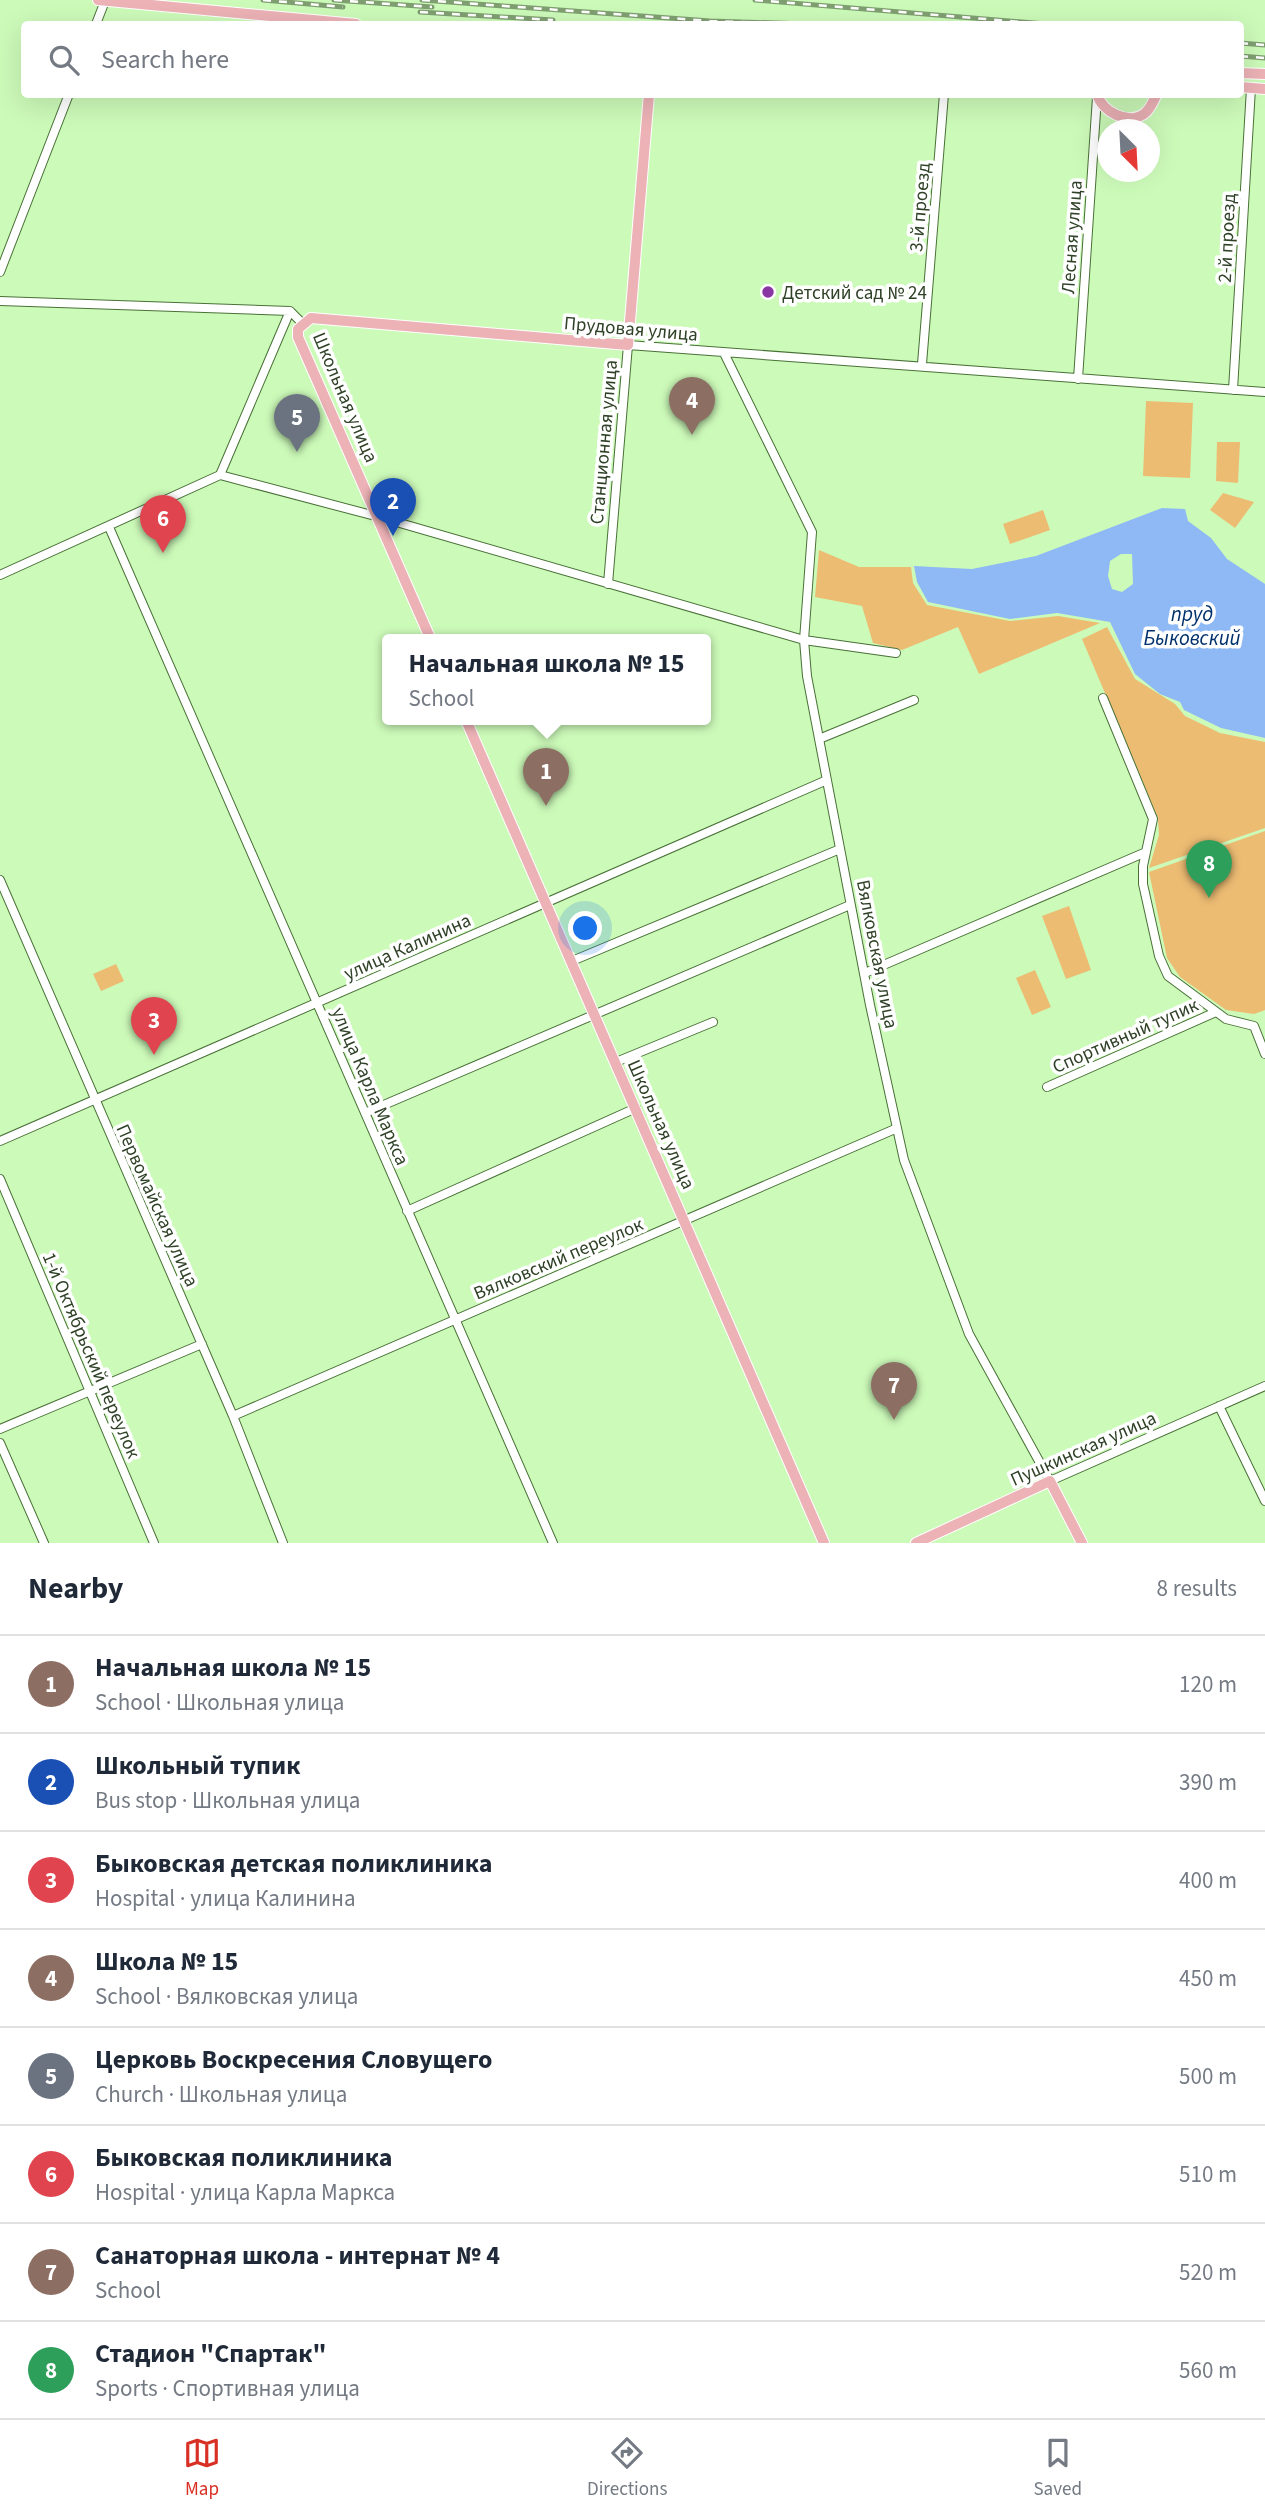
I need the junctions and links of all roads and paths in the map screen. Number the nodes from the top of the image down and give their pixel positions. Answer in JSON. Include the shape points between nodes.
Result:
{"nodes":[{"id":1,"x":98,"y":0,"type":"edge"},
{"id":2,"x":105,"y":1,"type":"edge"},
{"id":3,"x":97,"y":21,"type":"edge"},
{"id":4,"x":323,"y":21,"type":"edge"},
{"id":5,"x":1244,"y":73,"type":"edge"},
{"id":6,"x":1265,"y":74,"type":"edge"},
{"id":7,"x":1246,"y":88,"type":"edge"},
{"id":8,"x":1265,"y":89,"type":"edge"},
{"id":9,"x":67,"y":98,"type":"edge"},
{"id":10,"x":649,"y":98,"type":"edge"},
{"id":11,"x":944,"y":98,"type":"edge"},
{"id":12,"x":1097,"y":98,"type":"edge"},
{"id":13,"x":1099,"y":98,"type":"edge"},
{"id":14,"x":1155,"y":98,"type":"edge"},
{"id":15,"x":0,"y":272,"type":"edge"},
{"id":16,"x":0,"y":301,"type":"edge"},
{"id":17,"x":290,"y":312,"type":"junction"},
{"id":18,"x":302,"y":323,"type":"junction"},
{"id":19,"x":628,"y":345,"type":"junction"},
{"id":20,"x":724,"y":353,"type":"junction"},
{"id":21,"x":922,"y":364,"type":"junction"},
{"id":22,"x":1078,"y":379,"type":"junction"},
{"id":23,"x":1233,"y":390,"type":"junction"},
{"id":24,"x":1265,"y":393,"type":"edge"},
{"id":25,"x":220,"y":475,"type":"junction"},
{"id":26,"x":379,"y":517,"type":"junction"},
{"id":27,"x":109,"y":527,"type":"junction"},
{"id":28,"x":0,"y":575,"type":"edge"},
{"id":29,"x":608,"y":584,"type":"junction"},
{"id":30,"x":428,"y":634,"type":"edge"},
{"id":31,"x":804,"y":640,"type":"junction"},
{"id":32,"x":896,"y":653,"type":"dead end"},
{"id":33,"x":1103,"y":698,"type":"dead end"},
{"id":34,"x":914,"y":700,"type":"dead end"},
{"id":35,"x":468,"y":725,"type":"edge"},
{"id":36,"x":819,"y":739,"type":"junction"},
{"id":37,"x":827,"y":780,"type":"junction"},
{"id":38,"x":840,"y":849,"type":"junction"},
{"id":39,"x":1146,"y":852,"type":"junction"},
{"id":40,"x":0,"y":880,"type":"edge"},
{"id":41,"x":546,"y":902,"type":"junction"},
{"id":42,"x":850,"y":905,"type":"junction"},
{"id":43,"x":572,"y":961,"type":"junction"},
{"id":44,"x":864,"y":973,"type":"junction"},
{"id":45,"x":318,"y":1003,"type":"junction"},
{"id":46,"x":1216,"y":1013,"type":"junction"},
{"id":47,"x":595,"y":1015,"type":"junction"},
{"id":48,"x":713,"y":1022,"type":"dead end"},
{"id":49,"x":1265,"y":1054,"type":"edge"},
{"id":50,"x":616,"y":1062,"type":"junction"},
{"id":51,"x":1046,"y":1087,"type":"dead end"},
{"id":52,"x":96,"y":1100,"type":"junction"},
{"id":53,"x":636,"y":1108,"type":"junction"},
{"id":54,"x":365,"y":1113,"type":"junction"},
{"id":55,"x":895,"y":1129,"type":"junction"},
{"id":56,"x":0,"y":1142,"type":"edge"},
{"id":57,"x":0,"y":1179,"type":"edge"},
{"id":58,"x":407,"y":1210,"type":"junction"},
{"id":59,"x":686,"y":1220,"type":"junction"},
{"id":60,"x":454,"y":1319,"type":"junction"},
{"id":61,"x":202,"y":1344,"type":"junction"},
{"id":62,"x":1265,"y":1386,"type":"edge"},
{"id":63,"x":91,"y":1391,"type":"junction"},
{"id":64,"x":1219,"y":1406,"type":"junction"},
{"id":65,"x":233,"y":1416,"type":"junction"},
{"id":66,"x":0,"y":1429,"type":"edge"},
{"id":67,"x":0,"y":1443,"type":"edge"},
{"id":68,"x":1050,"y":1481,"type":"junction"},
{"id":69,"x":1265,"y":1501,"type":"edge"},
{"id":70,"x":44,"y":1543,"type":"edge"},
{"id":71,"x":154,"y":1543,"type":"edge"},
{"id":72,"x":283,"y":1543,"type":"edge"},
{"id":73,"x":553,"y":1543,"type":"edge"},
{"id":74,"x":824,"y":1543,"type":"edge"},
{"id":75,"x":916,"y":1543,"type":"edge"},
{"id":76,"x":1082,"y":1543,"type":"edge"}],
"edges":[{"from":1,"to":2,"type":"main road"},
{"from":2,"to":3,"type":"street"},
{"from":2,"to":4,"type":"main road"},
{"from":5,"to":6,"type":"main road"},
{"from":7,"to":8,"type":"main road"},
{"from":7,"to":23,"type":"street","name":"2-й проезд"},
{"from":9,"to":15,"type":"street"},
{"from":10,"to":19,"type":"main road","name":"Станционная улица"},
{"from":11,"to":21,"type":"street","name":"3-й проезд"},
{"from":12,"to":22,"type":"street","name":"Лесная улица"},
{"from":13,"to":14,"type":"main road","via":[[1119,116],[1140,116]]},
{"from":16,"to":17,"type":"street"},
{"from":17,"to":18,"type":"street"},
{"from":17,"to":25,"type":"street"},
{"from":18,"to":19,"type":"main road","name":"Прудовая улица","via":[[311,318]]},
{"from":18,"to":26,"type":"main road","name":"Школьная улица","via":[[298,337]]},
{"from":19,"to":20,"type":"street","name":"Прудовая улица"},
{"from":19,"to":29,"type":"street","name":"Станционная улица"},
{"from":20,"to":21,"type":"street","name":"Прудовая улица"},
{"from":20,"to":31,"type":"street","name":"Вялковская улица","via":[[812,532]]},
{"from":21,"to":22,"type":"street","name":"Прудовая улица"},
{"from":22,"to":23,"type":"street","name":"Прудовая улица"},
{"from":23,"to":24,"type":"street","name":"Прудовая улица"},
{"from":25,"to":26,"type":"street"},
{"from":25,"to":27,"type":"street"},
{"from":26,"to":29,"type":"street"},
{"from":26,"to":30,"type":"main road","name":"Школьная улица"},
{"from":27,"to":28,"type":"street"},
{"from":27,"to":45,"type":"street","name":"улица Карла Маркса"},
{"from":29,"to":31,"type":"street"},
{"from":31,"to":32,"type":"street"},
{"from":31,"to":36,"type":"street","name":"Вялковская улица"},
{"from":33,"to":39,"type":"street","via":[[1153,819]]},
{"from":34,"to":36,"type":"street"},
{"from":35,"to":41,"type":"main road","name":"Школьная улица"},
{"from":36,"to":37,"type":"street","name":"Вялковская улица"},
{"from":37,"to":38,"type":"street","name":"Вялковская улица"},
{"from":37,"to":41,"type":"street","name":"улица Калинина"},
{"from":38,"to":42,"type":"street","name":"Вялковская улица"},
{"from":38,"to":43,"type":"street"},
{"from":39,"to":44,"type":"street"},
{"from":39,"to":46,"type":"street","via":[[1143,884],[1159,956],[1168,976]]},
{"from":40,"to":52,"type":"street","name":"Первомайская улица"},
{"from":41,"to":43,"type":"main road","name":"Школьная улица"},
{"from":41,"to":45,"type":"street","name":"улица Калинина"},
{"from":42,"to":44,"type":"street","name":"Вялковская улица"},
{"from":42,"to":47,"type":"street"},
{"from":43,"to":47,"type":"main road","name":"Школьная улица"},
{"from":44,"to":55,"type":"street","name":"Вялковская улица"},
{"from":45,"to":52,"type":"street","name":"улица Калинина"},
{"from":45,"to":54,"type":"street","name":"улица Карла Маркса"},
{"from":46,"to":49,"type":"street","via":[[1254,1026]]},
{"from":46,"to":51,"type":"street","name":"Спортивный тупик"},
{"from":47,"to":50,"type":"main road","name":"Школьная улица"},
{"from":47,"to":54,"type":"street"},
{"from":48,"to":50,"type":"street"},
{"from":50,"to":53,"type":"main road","name":"Школьная улица"},
{"from":52,"to":56,"type":"street","name":"улица Калинина"},
{"from":52,"to":61,"type":"street","name":"Первомайская улица"},
{"from":53,"to":58,"type":"street"},
{"from":53,"to":59,"type":"main road","name":"Школьная улица"},
{"from":54,"to":58,"type":"street","name":"улица Карла Маркса"},
{"from":55,"to":59,"type":"street","name":"Вялковский переулок"},
{"from":55,"to":68,"type":"street","name":"Вялковская улица","via":[[969,1334]]},
{"from":57,"to":63,"type":"street","name":"1-й Октябрьский переулок"},
{"from":58,"to":60,"type":"street","name":"улица Карла Маркса"},
{"from":59,"to":60,"type":"street","name":"Вялковский переулок"},
{"from":59,"to":74,"type":"main road","name":"Школьная улица"},
{"from":60,"to":65,"type":"street","name":"Вялковский переулок"},
{"from":60,"to":73,"type":"street","name":"улица Карла Маркса"},
{"from":61,"to":63,"type":"street"},
{"from":61,"to":65,"type":"street","name":"Первомайская улица"},
{"from":62,"to":64,"type":"street","name":"Пушкинская улица"},
{"from":63,"to":66,"type":"street"},
{"from":63,"to":71,"type":"street","name":"1-й Октябрьский переулок"},
{"from":64,"to":68,"type":"street","name":"Пушкинская улица"},
{"from":64,"to":69,"type":"street"},
{"from":65,"to":72,"type":"street","name":"Первомайская улица"},
{"from":67,"to":70,"type":"street"},
{"from":68,"to":75,"type":"main road","name":"Пушкинская улица"},
{"from":68,"to":76,"type":"main road","name":"Вялковская улица"}]}
